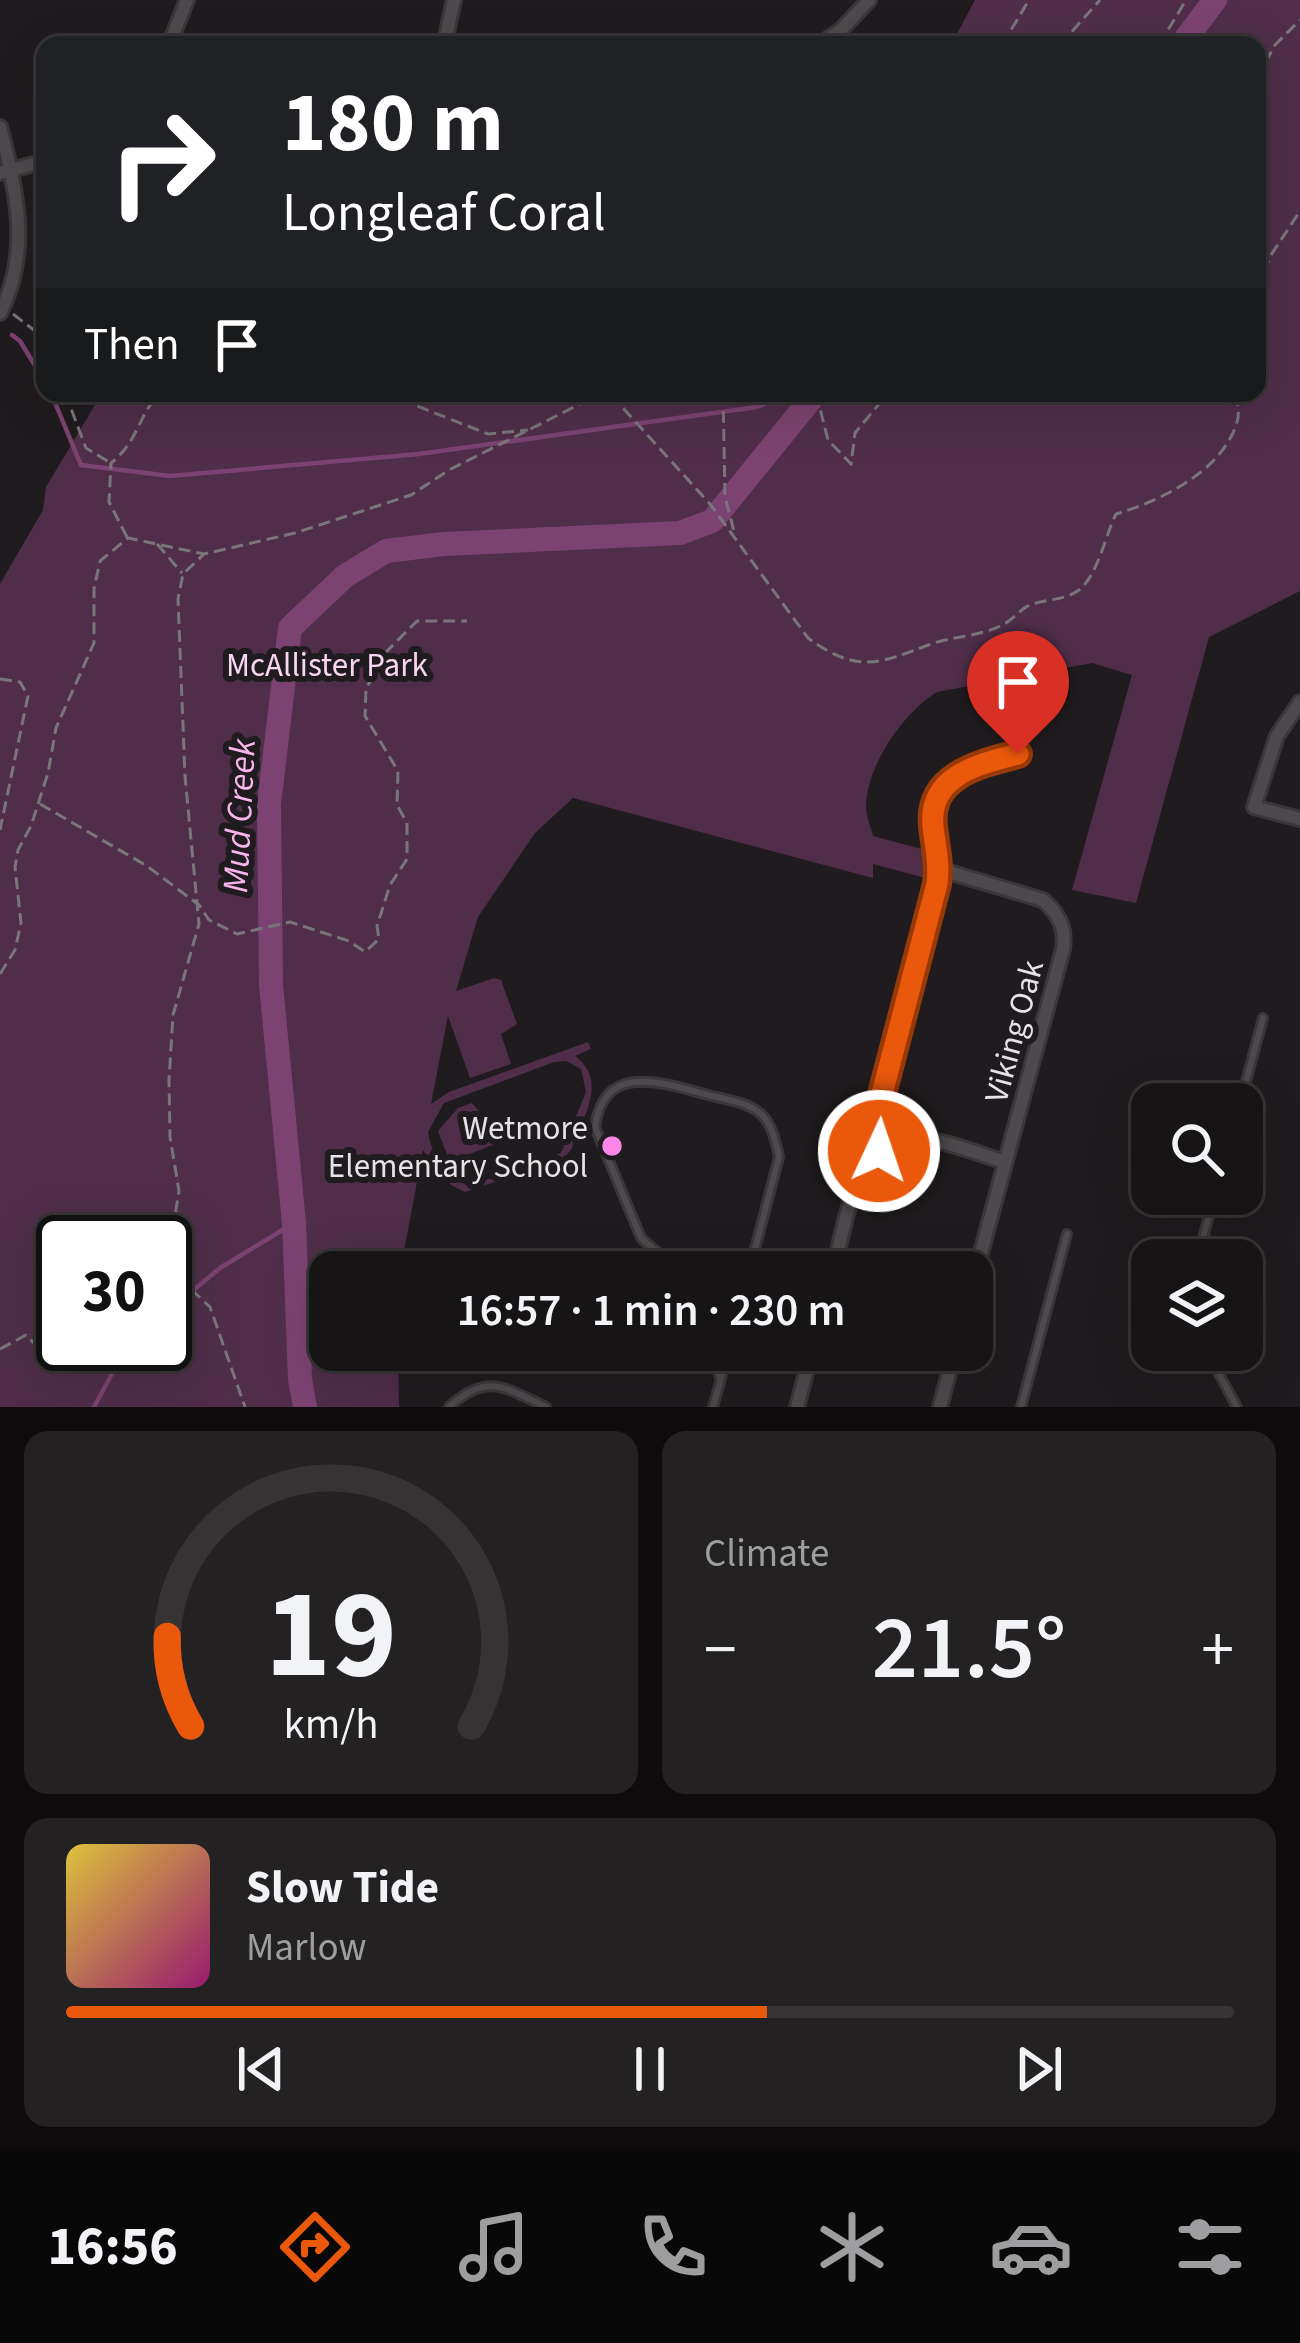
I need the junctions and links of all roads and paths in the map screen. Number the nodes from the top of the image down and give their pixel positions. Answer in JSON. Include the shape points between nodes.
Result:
{"nodes":[{"id":1,"x":187,"y":0,"type":"edge"},
{"id":2,"x":454,"y":0,"type":"edge"},
{"id":3,"x":868,"y":0,"type":"edge"},
{"id":4,"x":1028,"y":0,"type":"edge"},
{"id":5,"x":1100,"y":0,"type":"edge"},
{"id":6,"x":1186,"y":0,"type":"edge"},
{"id":7,"x":1300,"y":20,"type":"edge"},
{"id":8,"x":173,"y":36,"type":"edge"},
{"id":9,"x":445,"y":36,"type":"edge"},
{"id":10,"x":829,"y":36,"type":"edge"},
{"id":11,"x":1007,"y":36,"type":"edge"},
{"id":12,"x":1068,"y":36,"type":"edge"},
{"id":13,"x":1164,"y":36,"type":"edge"},
{"id":14,"x":1266,"y":62,"type":"edge"},
{"id":15,"x":0,"y":128,"type":"edge"},
{"id":16,"x":36,"y":163,"type":"edge"},
{"id":17,"x":5,"y":172,"type":"edge"},
{"id":18,"x":1300,"y":211,"type":"edge"},
{"id":19,"x":1266,"y":267,"type":"edge"},
{"id":20,"x":2,"y":310,"type":"edge"},
{"id":21,"x":36,"y":332,"type":"edge"},
{"id":22,"x":68,"y":402,"type":"edge"},
{"id":23,"x":152,"y":402,"type":"edge"},
{"id":24,"x":404,"y":402,"type":"edge"},
{"id":25,"x":584,"y":402,"type":"edge"},
{"id":26,"x":619,"y":402,"type":"edge"},
{"id":27,"x":722,"y":402,"type":"edge"},
{"id":28,"x":818,"y":402,"type":"edge"},
{"id":29,"x":881,"y":402,"type":"edge"},
{"id":30,"x":1237,"y":402,"type":"edge"},
{"id":31,"x":530,"y":430,"type":"junction"},
{"id":32,"x":111,"y":463,"type":"junction"},
{"id":33,"x":128,"y":538,"type":"junction"},
{"id":34,"x":737,"y":543,"type":"junction"},
{"id":35,"x":157,"y":544,"type":"junction"},
{"id":36,"x":205,"y":554,"type":"junction"},
{"id":37,"x":183,"y":574,"type":"junction"},
{"id":38,"x":467,"y":621,"type":"dead end"},
{"id":39,"x":0,"y":679,"type":"edge"},
{"id":40,"x":1300,"y":702,"type":"edge"},
{"id":41,"x":1018,"y":754,"type":"dead end"},
{"id":42,"x":38,"y":803,"type":"junction"},
{"id":43,"x":1300,"y":819,"type":"edge"},
{"id":44,"x":0,"y":830,"type":"edge"},
{"id":45,"x":939,"y":869,"type":"junction"},
{"id":46,"x":199,"y":905,"type":"junction"},
{"id":47,"x":0,"y":974,"type":"edge"},
{"id":48,"x":1263,"y":1018,"type":"dead end"},
{"id":49,"x":1246,"y":1083,"type":"edge"},
{"id":50,"x":894,"y":1143,"type":"junction"},
{"id":51,"x":1005,"y":1162,"type":"junction"},
{"id":52,"x":175,"y":1215,"type":"edge"},
{"id":53,"x":1067,"y":1234,"type":"dead end"},
{"id":54,"x":656,"y":1251,"type":"edge"},
{"id":55,"x":754,"y":1251,"type":"edge"},
{"id":56,"x":839,"y":1251,"type":"edge"},
{"id":57,"x":981,"y":1251,"type":"edge"},
{"id":58,"x":192,"y":1290,"type":"edge"},
{"id":59,"x":36,"y":1346,"type":"edge"},
{"id":60,"x":0,"y":1349,"type":"edge"},
{"id":61,"x":718,"y":1371,"type":"edge"},
{"id":62,"x":724,"y":1371,"type":"edge"},
{"id":63,"x":806,"y":1371,"type":"edge"},
{"id":64,"x":949,"y":1371,"type":"edge"},
{"id":65,"x":1217,"y":1371,"type":"edge"},
{"id":66,"x":721,"y":1381,"type":"junction"},
{"id":67,"x":245,"y":1407,"type":"edge"},
{"id":68,"x":449,"y":1407,"type":"edge"},
{"id":69,"x":546,"y":1407,"type":"edge"},
{"id":70,"x":712,"y":1407,"type":"edge"},
{"id":71,"x":797,"y":1407,"type":"edge"},
{"id":72,"x":940,"y":1407,"type":"edge"},
{"id":73,"x":1021,"y":1407,"type":"edge"},
{"id":74,"x":1237,"y":1407,"type":"edge"}],
"edges":[{"from":1,"to":8,"type":"street"},
{"from":2,"to":9,"type":"street"},
{"from":3,"to":10,"type":"street"},
{"from":4,"to":11,"type":"path"},
{"from":5,"to":12,"type":"path"},
{"from":6,"to":13,"type":"path"},
{"from":7,"to":14,"type":"path"},
{"from":15,"to":17,"type":"street"},
{"from":16,"to":17,"type":"street"},
{"from":17,"to":20,"type":"street","via":[[21,244]]},
{"from":18,"to":19,"type":"path"},
{"from":20,"to":21,"type":"path"},
{"from":22,"to":32,"type":"path","via":[[86,448]]},
{"from":23,"to":32,"type":"path","via":[[129,448]]},
{"from":24,"to":31,"type":"path","via":[[488,434]]},
{"from":25,"to":31,"type":"path"},
{"from":26,"to":34,"type":"path"},
{"from":27,"to":34,"type":"path","via":[[725,497]]},
{"from":28,"to":29,"type":"path","via":[[828,440],[851,464],[855,434]]},
{"from":30,"to":34,"type":"path","via":[[1227,443],[1175,490],[1115,514],[1078,591],[890,662],[861,662],[808,638]]},
{"from":31,"to":36,"type":"path","via":[[411,495]]},
{"from":32,"to":33,"type":"path","via":[[109,502]]},
{"from":33,"to":35,"type":"path"},
{"from":33,"to":42,"type":"path","via":[[100,561],[94,643],[56,728]]},
{"from":35,"to":36,"type":"path"},
{"from":35,"to":37,"type":"path"},
{"from":36,"to":37,"type":"path"},
{"from":37,"to":46,"type":"path","via":[[185,776]]},
{"from":38,"to":46,"type":"path","via":[[417,621],[385,652],[366,688],[365,716],[398,771],[397,805],[407,824],[407,859],[390,885],[379,939],[364,952],[290,922],[237,934]]},
{"from":39,"to":44,"type":"path","via":[[20,682],[28,696]]},
{"from":40,"to":43,"type":"street","via":[[1277,736],[1254,807]]},
{"from":41,"to":45,"type":"street","via":[[966,769],[940,794],[933,814]]},
{"from":42,"to":46,"type":"path"},
{"from":42,"to":47,"type":"path","via":[[18,850],[21,922]]},
{"from":45,"to":50,"type":"street","via":[[882,1094]]},
{"from":45,"to":51,"type":"street","name":"Viking Oak","via":[[1043,900],[1064,932]]},
{"from":46,"to":52,"type":"path","via":[[173,1015]]},
{"from":48,"to":49,"type":"lane"},
{"from":50,"to":51,"type":"street","via":[[918,1138]]},
{"from":50,"to":56,"type":"street","via":[[860,1176]]},
{"from":51,"to":57,"type":"street","name":"Viking Oak"},
{"from":53,"to":73,"type":"lane"},
{"from":54,"to":55,"type":"lane","via":[[641,1238],[595,1127],[604,1100],[646,1080],[762,1115],[779,1157]]},
{"from":58,"to":67,"type":"path","via":[[210,1307]]},
{"from":59,"to":60,"type":"path","via":[[26,1335]]},
{"from":61,"to":66,"type":"lane"},
{"from":62,"to":66,"type":"lane"},
{"from":63,"to":71,"type":"street"},
{"from":64,"to":72,"type":"street"},
{"from":65,"to":74,"type":"lane"},
{"from":66,"to":70,"type":"lane"},
{"from":68,"to":69,"type":"lane","via":[[465,1392],[500,1385]]}]}
